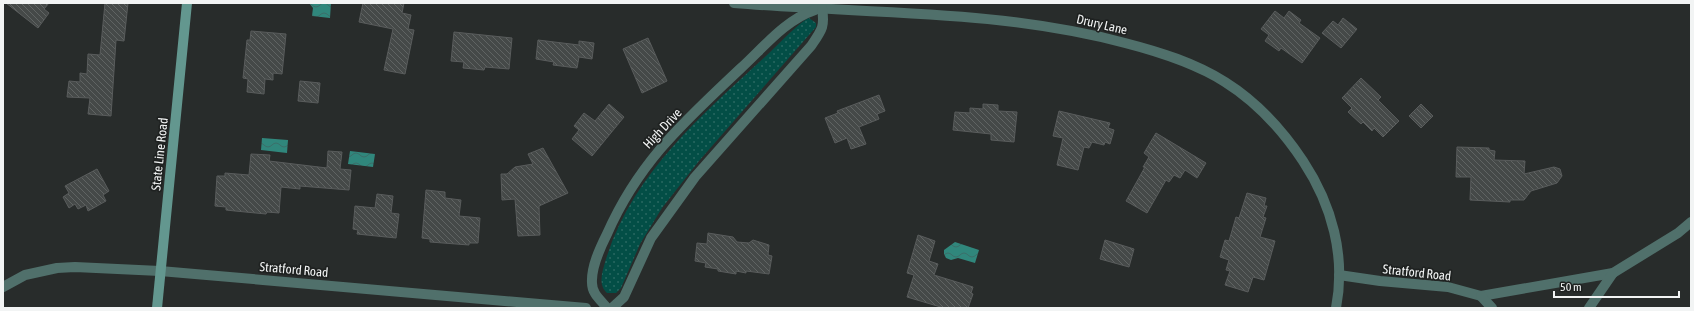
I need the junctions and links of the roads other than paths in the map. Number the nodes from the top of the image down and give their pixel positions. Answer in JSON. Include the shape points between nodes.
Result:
{"nodes":[{"id":1,"x":187,"y":3,"type":"edge"},
{"id":2,"x":734,"y":3,"type":"edge"},
{"id":3,"x":824,"y":6,"type":"edge"},
{"id":4,"x":1691,"y":222,"type":"edge"},
{"id":5,"x":160,"y":270,"type":"junction"},
{"id":6,"x":1613,"y":273,"type":"junction"},
{"id":7,"x":1339,"y":275,"type":"junction"},
{"id":8,"x":3,"y":286,"type":"edge"},
{"id":9,"x":1481,"y":296,"type":"junction"},
{"id":10,"x":156,"y":308,"type":"edge"},
{"id":11,"x":586,"y":308,"type":"edge"},
{"id":12,"x":607,"y":308,"type":"edge"},
{"id":13,"x":612,"y":308,"type":"edge"},
{"id":14,"x":1336,"y":308,"type":"edge"},
{"id":15,"x":1492,"y":308,"type":"edge"},
{"id":16,"x":1589,"y":308,"type":"edge"}],
"edges":[{"from":1,"to":5,"type":"main road","name":"State Line Road"},
{"from":2,"to":3,"type":"street","name":"Drury Lane"},
{"from":3,"to":7,"type":"street","name":"Drury Lane","via":[[1045,25],[1101,36],[1192,64],[1226,82],[1257,106],[1288,139],[1312,174],[1332,220],[1338,242]]},
{"from":3,"to":12,"type":"street","name":"High Drive","via":[[790,23],[666,141],[637,178],[611,224],[593,272],[593,292]]},
{"from":3,"to":13,"type":"street","via":[[822,30],[811,46],[695,177],[651,238],[624,297]]},
{"from":4,"to":6,"type":"street","name":"Stratford Road","via":[[1678,233]]},
{"from":5,"to":8,"type":"street","name":"Stratford Road","via":[[57,268],[25,276]]},
{"from":5,"to":10,"type":"main road","name":"State Line Road"},
{"from":5,"to":11,"type":"street","name":"Stratford Road"},
{"from":6,"to":9,"type":"street","name":"Stratford Road"},
{"from":6,"to":16,"type":"street"},
{"from":7,"to":9,"type":"street","name":"Stratford Road","via":[[1448,287]]},
{"from":7,"to":14,"type":"street","name":"Drury Lane"},
{"from":9,"to":15,"type":"street"}]}
